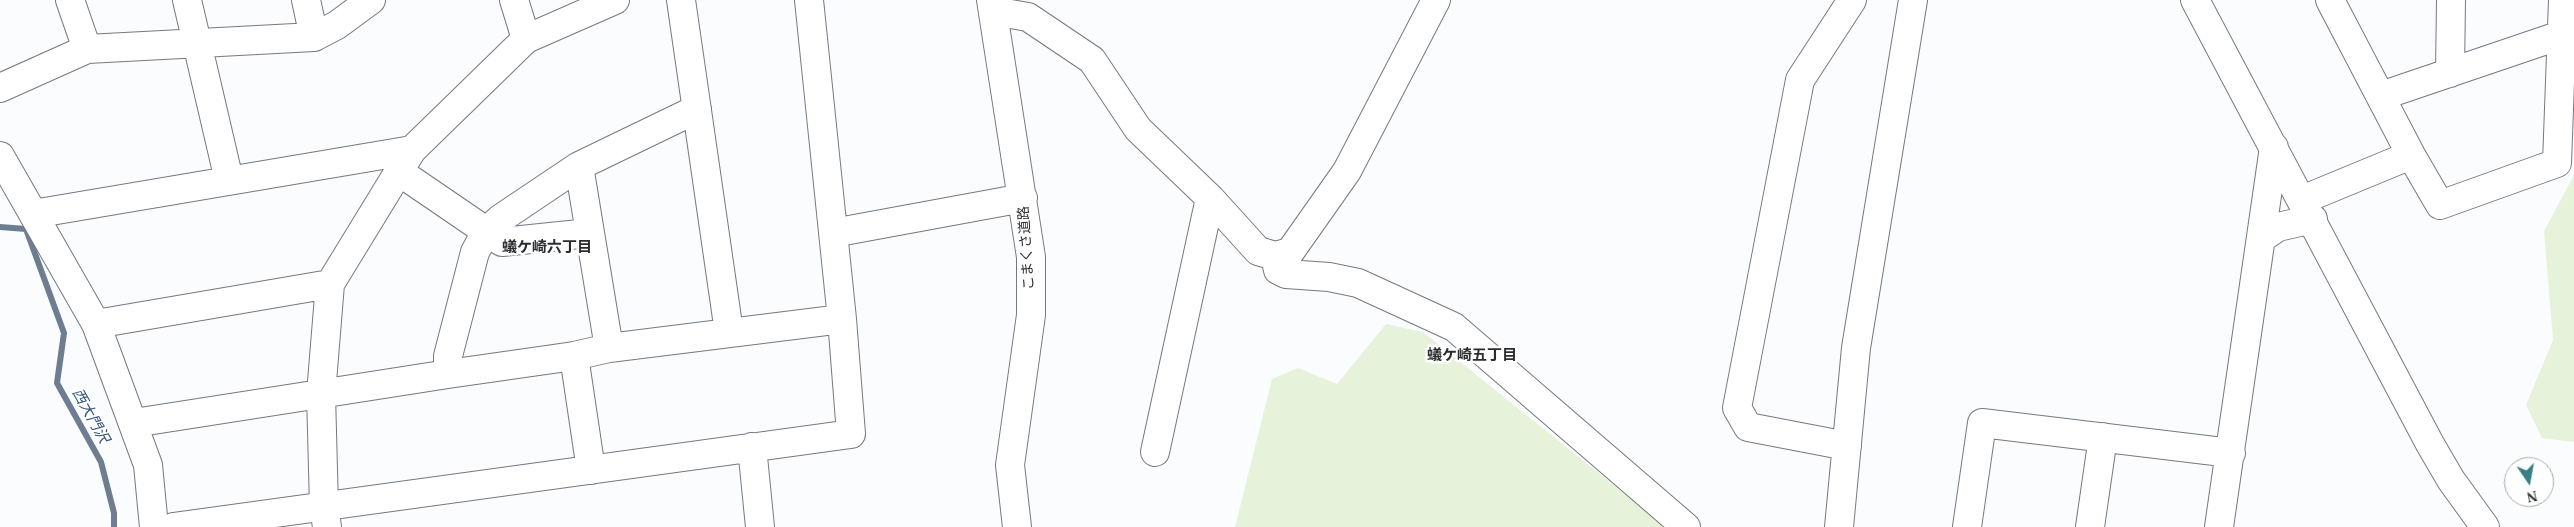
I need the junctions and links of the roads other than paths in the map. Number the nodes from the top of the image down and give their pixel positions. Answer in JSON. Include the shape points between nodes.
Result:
{"nodes":[{"id":1,"x":70,"y":0,"type":"edge"},
{"id":2,"x":187,"y":0,"type":"edge"},
{"id":3,"x":306,"y":0,"type":"edge"},
{"id":4,"x":371,"y":0,"type":"edge"},
{"id":5,"x":514,"y":0,"type":"edge"},
{"id":6,"x":615,"y":0,"type":"edge"},
{"id":7,"x":681,"y":0,"type":"edge"},
{"id":8,"x":809,"y":0,"type":"edge"},
{"id":9,"x":1436,"y":0,"type":"edge"},
{"id":10,"x":1852,"y":0,"type":"edge"},
{"id":11,"x":1913,"y":0,"type":"edge"},
{"id":12,"x":2195,"y":0,"type":"edge"},
{"id":13,"x":2330,"y":0,"type":"edge"},
{"id":14,"x":2451,"y":0,"type":"edge"},
{"id":15,"x":2563,"y":0,"type":"edge"},
{"id":16,"x":992,"y":5,"type":"edge"},
{"id":17,"x":2561,"y":35,"type":"junction"},
{"id":18,"x":314,"y":37,"type":"junction"},
{"id":19,"x":526,"y":39,"type":"junction"},
{"id":20,"x":197,"y":44,"type":"junction"},
{"id":21,"x":87,"y":49,"type":"junction"},
{"id":22,"x":2450,"y":73,"type":"junction"},
{"id":23,"x":0,"y":88,"type":"edge"},
{"id":24,"x":2381,"y":96,"type":"junction"},
{"id":25,"x":697,"y":109,"type":"junction"},
{"id":26,"x":2274,"y":147,"type":"junction"},
{"id":27,"x":2411,"y":155,"type":"junction"},
{"id":28,"x":0,"y":156,"type":"edge"},
{"id":29,"x":405,"y":161,"type":"junction"},
{"id":30,"x":579,"y":166,"type":"junction"},
{"id":31,"x":229,"y":180,"type":"junction"},
{"id":32,"x":1023,"y":198,"type":"junction"},
{"id":33,"x":1210,"y":198,"type":"junction"},
{"id":34,"x":2307,"y":209,"type":"junction"},
{"id":35,"x":33,"y":214,"type":"junction"},
{"id":36,"x":486,"y":232,"type":"junction"},
{"id":37,"x":589,"y":233,"type":"junction"},
{"id":38,"x":833,"y":233,"type":"junction"},
{"id":39,"x":2262,"y":238,"type":"junction"},
{"id":40,"x":1275,"y":256,"type":"junction"},
{"id":41,"x":330,"y":284,"type":"junction"},
{"id":42,"x":842,"y":319,"type":"junction"},
{"id":43,"x":96,"y":324,"type":"junction"},
{"id":44,"x":729,"y":332,"type":"junction"},
{"id":45,"x":609,"y":348,"type":"junction"},
{"id":46,"x":574,"y":356,"type":"junction"},
{"id":47,"x":448,"y":374,"type":"junction"},
{"id":48,"x":322,"y":394,"type":"junction"},
{"id":49,"x":134,"y":423,"type":"junction"},
{"id":50,"x":2104,"y":437,"type":"junction"},
{"id":51,"x":1847,"y":446,"type":"junction"},
{"id":52,"x":752,"y":447,"type":"junction"},
{"id":53,"x":1155,"y":452,"type":"dead end"},
{"id":54,"x":2231,"y":453,"type":"junction"},
{"id":55,"x":591,"y":470,"type":"junction"},
{"id":56,"x":326,"y":517,"type":"edge"},
{"id":57,"x":154,"y":527,"type":"edge"},
{"id":58,"x":173,"y":527,"type":"edge"},
{"id":59,"x":760,"y":527,"type":"edge"},
{"id":60,"x":1017,"y":527,"type":"edge"},
{"id":61,"x":1686,"y":527,"type":"edge"},
{"id":62,"x":1839,"y":527,"type":"edge"},
{"id":63,"x":1967,"y":527,"type":"edge"},
{"id":64,"x":2090,"y":527,"type":"edge"},
{"id":65,"x":2219,"y":527,"type":"edge"},
{"id":66,"x":2485,"y":527,"type":"edge"}],
"edges":[{"from":1,"to":21,"type":"street"},
{"from":2,"to":20,"type":"street"},
{"from":3,"to":18,"type":"street"},
{"from":4,"to":18,"type":"street"},
{"from":5,"to":19,"type":"street"},
{"from":6,"to":19,"type":"street"},
{"from":7,"to":25,"type":"street"},
{"from":8,"to":38,"type":"street"},
{"from":9,"to":40,"type":"street","via":[[1347,171],[1290,252]]},
{"from":10,"to":51,"type":"street","via":[[1800,80],[1737,408],[1748,427]]},
{"from":11,"to":51,"type":"street","via":[[1856,348]]},
{"from":12,"to":26,"type":"street"},
{"from":13,"to":24,"type":"street"},
{"from":14,"to":22,"type":"street"},
{"from":15,"to":17,"type":"street"},
{"from":16,"to":32,"type":"street","name":"こまくさ道路"},
{"from":16,"to":33,"type":"street","via":[[1028,17],[1092,60],[1138,129]]},
{"from":17,"to":22,"type":"street"},
{"from":17,"to":27,"type":"street","via":[[2557,163],[2440,205]]},
{"from":18,"to":20,"type":"street"},
{"from":19,"to":29,"type":"street"},
{"from":20,"to":21,"type":"street"},
{"from":20,"to":31,"type":"street"},
{"from":21,"to":23,"type":"street"},
{"from":22,"to":24,"type":"street"},
{"from":24,"to":27,"type":"street"},
{"from":25,"to":30,"type":"street"},
{"from":25,"to":44,"type":"street"},
{"from":26,"to":34,"type":"street"},
{"from":26,"to":39,"type":"street"},
{"from":27,"to":34,"type":"street"},
{"from":28,"to":35,"type":"street"},
{"from":29,"to":31,"type":"street"},
{"from":29,"to":36,"type":"street"},
{"from":29,"to":41,"type":"street"},
{"from":30,"to":36,"type":"street"},
{"from":30,"to":37,"type":"street"},
{"from":31,"to":35,"type":"street"},
{"from":32,"to":38,"type":"street"},
{"from":32,"to":60,"type":"street","name":"こまくさ道路","via":[[1031,257],[1031,315],[1010,465]]},
{"from":33,"to":40,"type":"street","via":[[1258,251]]},
{"from":33,"to":53,"type":"street"},
{"from":34,"to":39,"type":"street"},
{"from":34,"to":66,"type":"street","via":[[2430,444]]},
{"from":35,"to":43,"type":"street"},
{"from":36,"to":37,"type":"street","via":[[502,242]]},
{"from":36,"to":47,"type":"street","via":[[475,252],[448,356]]},
{"from":37,"to":45,"type":"street"},
{"from":38,"to":42,"type":"street"},
{"from":39,"to":54,"type":"street"},
{"from":40,"to":61,"type":"street","via":[[1278,270],[1286,274],[1358,283],[1454,326]]},
{"from":41,"to":43,"type":"street"},
{"from":41,"to":48,"type":"street"},
{"from":42,"to":44,"type":"street"},
{"from":42,"to":52,"type":"street","via":[[851,434]]},
{"from":43,"to":49,"type":"street"},
{"from":44,"to":45,"type":"street"},
{"from":45,"to":46,"type":"street"},
{"from":46,"to":47,"type":"street"},
{"from":46,"to":55,"type":"street"},
{"from":47,"to":48,"type":"street"},
{"from":48,"to":49,"type":"street"},
{"from":48,"to":56,"type":"street"},
{"from":49,"to":57,"type":"street","via":[[148,465]]},
{"from":50,"to":54,"type":"street"},
{"from":50,"to":63,"type":"street","via":[[1982,423]]},
{"from":50,"to":64,"type":"street"},
{"from":51,"to":62,"type":"street"},
{"from":52,"to":55,"type":"street"},
{"from":52,"to":59,"type":"street"},
{"from":54,"to":65,"type":"street"},
{"from":55,"to":56,"type":"street"},
{"from":56,"to":58,"type":"street"}]}
